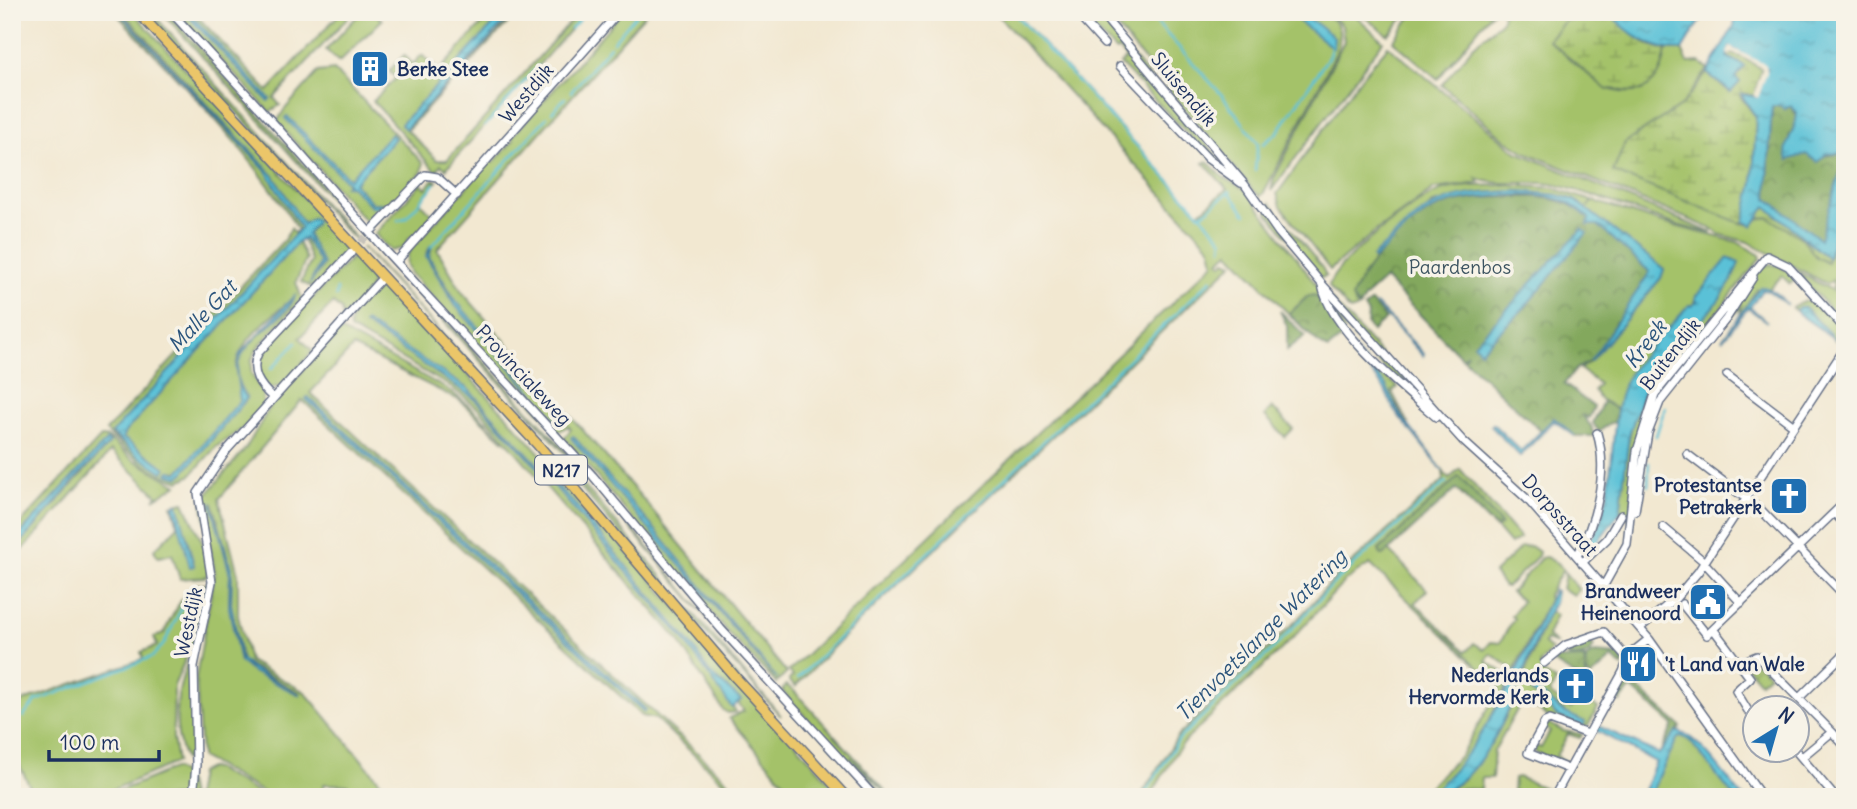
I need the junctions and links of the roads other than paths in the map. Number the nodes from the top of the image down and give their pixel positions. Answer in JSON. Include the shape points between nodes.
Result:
{"nodes":[{"id":1,"x":138,"y":12,"type":"edge"},
{"id":2,"x":172,"y":12,"type":"edge"},
{"id":3,"x":619,"y":12,"type":"edge"},
{"id":4,"x":1075,"y":12,"type":"edge"},
{"id":5,"x":1100,"y":12,"type":"edge"},
{"id":6,"x":1104,"y":44,"type":"dead end"},
{"id":7,"x":1120,"y":66,"type":"dead end"},
{"id":8,"x":1245,"y":185,"type":"junction"},
{"id":9,"x":457,"y":195,"type":"junction"},
{"id":10,"x":373,"y":229,"type":"tunnel mouth"},
{"id":11,"x":351,"y":253,"type":"tunnel mouth"},
{"id":12,"x":396,"y":262,"type":"junction"},
{"id":13,"x":383,"y":277,"type":"junction"},
{"id":14,"x":1321,"y":283,"type":"junction"},
{"id":15,"x":1351,"y":317,"type":"joint"},
{"id":16,"x":1845,"y":329,"type":"edge"},
{"id":17,"x":1845,"y":348,"type":"edge"},
{"id":18,"x":1727,"y":375,"type":"dead end"},
{"id":19,"x":273,"y":398,"type":"junction"},
{"id":20,"x":1794,"y":426,"type":"junction"},
{"id":21,"x":1453,"y":430,"type":"junction"},
{"id":22,"x":1597,"y":433,"type":"dead end"},
{"id":23,"x":1687,"y":454,"type":"dead end"},
{"id":24,"x":1745,"y":500,"type":"junction"},
{"id":25,"x":1845,"y":502,"type":"edge"},
{"id":26,"x":1834,"y":513,"type":"junction"},
{"id":27,"x":1621,"y":515,"type":"dead end"},
{"id":28,"x":1845,"y":524,"type":"edge"},
{"id":29,"x":1663,"y":527,"type":"dead end"},
{"id":30,"x":1582,"y":547,"type":"junction"},
{"id":31,"x":1797,"y":548,"type":"junction"},
{"id":32,"x":1592,"y":555,"type":"junction"},
{"id":33,"x":1577,"y":556,"type":"junction"},
{"id":34,"x":1582,"y":563,"type":"junction"},
{"id":35,"x":1704,"y":564,"type":"junction"},
{"id":36,"x":1603,"y":587,"type":"junction"},
{"id":37,"x":1845,"y":596,"type":"edge"},
{"id":38,"x":1741,"y":603,"type":"junction"},
{"id":39,"x":1682,"y":604,"type":"dead end"},
{"id":40,"x":1640,"y":628,"type":"junction"},
{"id":41,"x":1714,"y":630,"type":"junction"},
{"id":42,"x":1649,"y":639,"type":"junction"},
{"id":43,"x":717,"y":653,"type":"junction"},
{"id":44,"x":1845,"y":653,"type":"edge"},
{"id":45,"x":1628,"y":659,"type":"junction"},
{"id":46,"x":1838,"y":659,"type":"junction"},
{"id":47,"x":1544,"y":663,"type":"dead end"},
{"id":48,"x":1739,"y":663,"type":"junction"},
{"id":49,"x":1845,"y":666,"type":"edge"},
{"id":50,"x":1795,"y":694,"type":"edge"},
{"id":51,"x":1803,"y":694,"type":"edge"},
{"id":52,"x":1742,"y":701,"type":"edge"},
{"id":53,"x":1812,"y":711,"type":"edge"},
{"id":54,"x":1832,"y":732,"type":"junction"},
{"id":55,"x":1587,"y":734,"type":"junction"},
{"id":56,"x":1845,"y":746,"type":"edge"},
{"id":57,"x":1812,"y":749,"type":"edge"},
{"id":58,"x":1808,"y":764,"type":"edge"},
{"id":59,"x":1568,"y":769,"type":"junction"},
{"id":60,"x":193,"y":797,"type":"edge"},
{"id":61,"x":846,"y":797,"type":"edge"},
{"id":62,"x":852,"y":797,"type":"edge"},
{"id":63,"x":875,"y":797,"type":"edge"},
{"id":64,"x":1554,"y":797,"type":"edge"},
{"id":65,"x":1762,"y":797,"type":"edge"},
{"id":66,"x":1835,"y":797,"type":"edge"}],
"edges":[{"from":1,"to":13,"type":"main road","name":"Provincialeweg","number":"N217"},
{"from":2,"to":12,"type":"street","name":"Provincialeweg"},
{"from":3,"to":9,"type":"street","name":"Westdijk"},
{"from":4,"to":6,"type":"street"},
{"from":5,"to":8,"type":"street","name":"Sluisendijk"},
{"from":7,"to":8,"type":"street","name":"Sluisendijk","via":[[1208,159]]},
{"from":8,"to":14,"type":"street","name":"Sluisendijk"},
{"from":9,"to":10,"type":"street","via":[[437,177],[425,175]]},
{"from":9,"to":12,"type":"street","name":"Westdijk"},
{"from":11,"to":19,"type":"street","via":[[258,353],[256,376]]},
{"from":12,"to":63,"type":"street","name":"Provincialeweg","via":[[593,476],[721,629]]},
{"from":13,"to":19,"type":"street","name":"Westdijk"},
{"from":13,"to":43,"type":"main road","name":"Provincialeweg","number":"N217","via":[[538,445]]},
{"from":14,"to":15,"type":"street","name":"Sluisendijk"},
{"from":14,"to":21,"type":"street","name":"Dorpsstraat","via":[[1325,298],[1351,337],[1395,382]]},
{"from":15,"to":21,"type":"street","name":"Dorpsstraat"},
{"from":16,"to":36,"type":"street","name":"Buitendijk","via":[[1787,266],[1767,256],[1726,319],[1662,398],[1648,433],[1624,553]]},
{"from":17,"to":20,"type":"street"},
{"from":18,"to":20,"type":"street"},
{"from":19,"to":60,"type":"street","name":"Westdijk","via":[[214,466],[198,493],[213,577],[194,666]]},
{"from":20,"to":24,"type":"street"},
{"from":21,"to":33,"type":"street","name":"Dorpsstraat","via":[[1527,499]]},
{"from":22,"to":30,"type":"street","via":[[1601,453],[1598,492]]},
{"from":23,"to":24,"type":"street"},
{"from":24,"to":31,"type":"street","via":[[1761,510]]},
{"from":24,"to":35,"type":"street"},
{"from":25,"to":26,"type":"street"},
{"from":26,"to":28,"type":"street"},
{"from":26,"to":31,"type":"street"},
{"from":27,"to":32,"type":"street"},
{"from":29,"to":35,"type":"street"},
{"from":30,"to":32,"type":"street"},
{"from":30,"to":33,"type":"street"},
{"from":31,"to":37,"type":"street"},
{"from":31,"to":38,"type":"street"},
{"from":32,"to":34,"type":"street"},
{"from":33,"to":34,"type":"street","name":"Dorpsstraat"},
{"from":34,"to":36,"type":"street","name":"Dorpsstraat"},
{"from":35,"to":38,"type":"street"},
{"from":35,"to":40,"type":"street","via":[[1676,598]]},
{"from":36,"to":40,"type":"street","name":"Dorpsstraat"},
{"from":38,"to":41,"type":"street"},
{"from":39,"to":41,"type":"street","via":[[1707,635]]},
{"from":40,"to":42,"type":"street","name":"Dorpsstraat"},
{"from":41,"to":48,"type":"street"},
{"from":42,"to":45,"type":"street"},
{"from":42,"to":65,"type":"street","name":"Dorpsstraat"},
{"from":43,"to":61,"type":"main road","name":"Provincialeweg","number":"N217"},
{"from":43,"to":62,"type":"main road","name":"Provincialeweg","number":"N217"},
{"from":44,"to":46,"type":"street"},
{"from":45,"to":47,"type":"street","via":[[1604,632],[1566,645]]},
{"from":45,"to":55,"type":"street"},
{"from":46,"to":49,"type":"street"},
{"from":46,"to":51,"type":"street"},
{"from":48,"to":50,"type":"street","via":[[1757,656]]},
{"from":48,"to":52,"type":"street","via":[[1750,678],[1736,691]]},
{"from":53,"to":54,"type":"street"},
{"from":54,"to":56,"type":"street"},
{"from":54,"to":57,"type":"street"},
{"from":55,"to":59,"type":"street"},
{"from":55,"to":59,"type":"street","via":[[1550,720],[1528,753]]},
{"from":58,"to":66,"type":"street"},
{"from":59,"to":64,"type":"street"}]}
